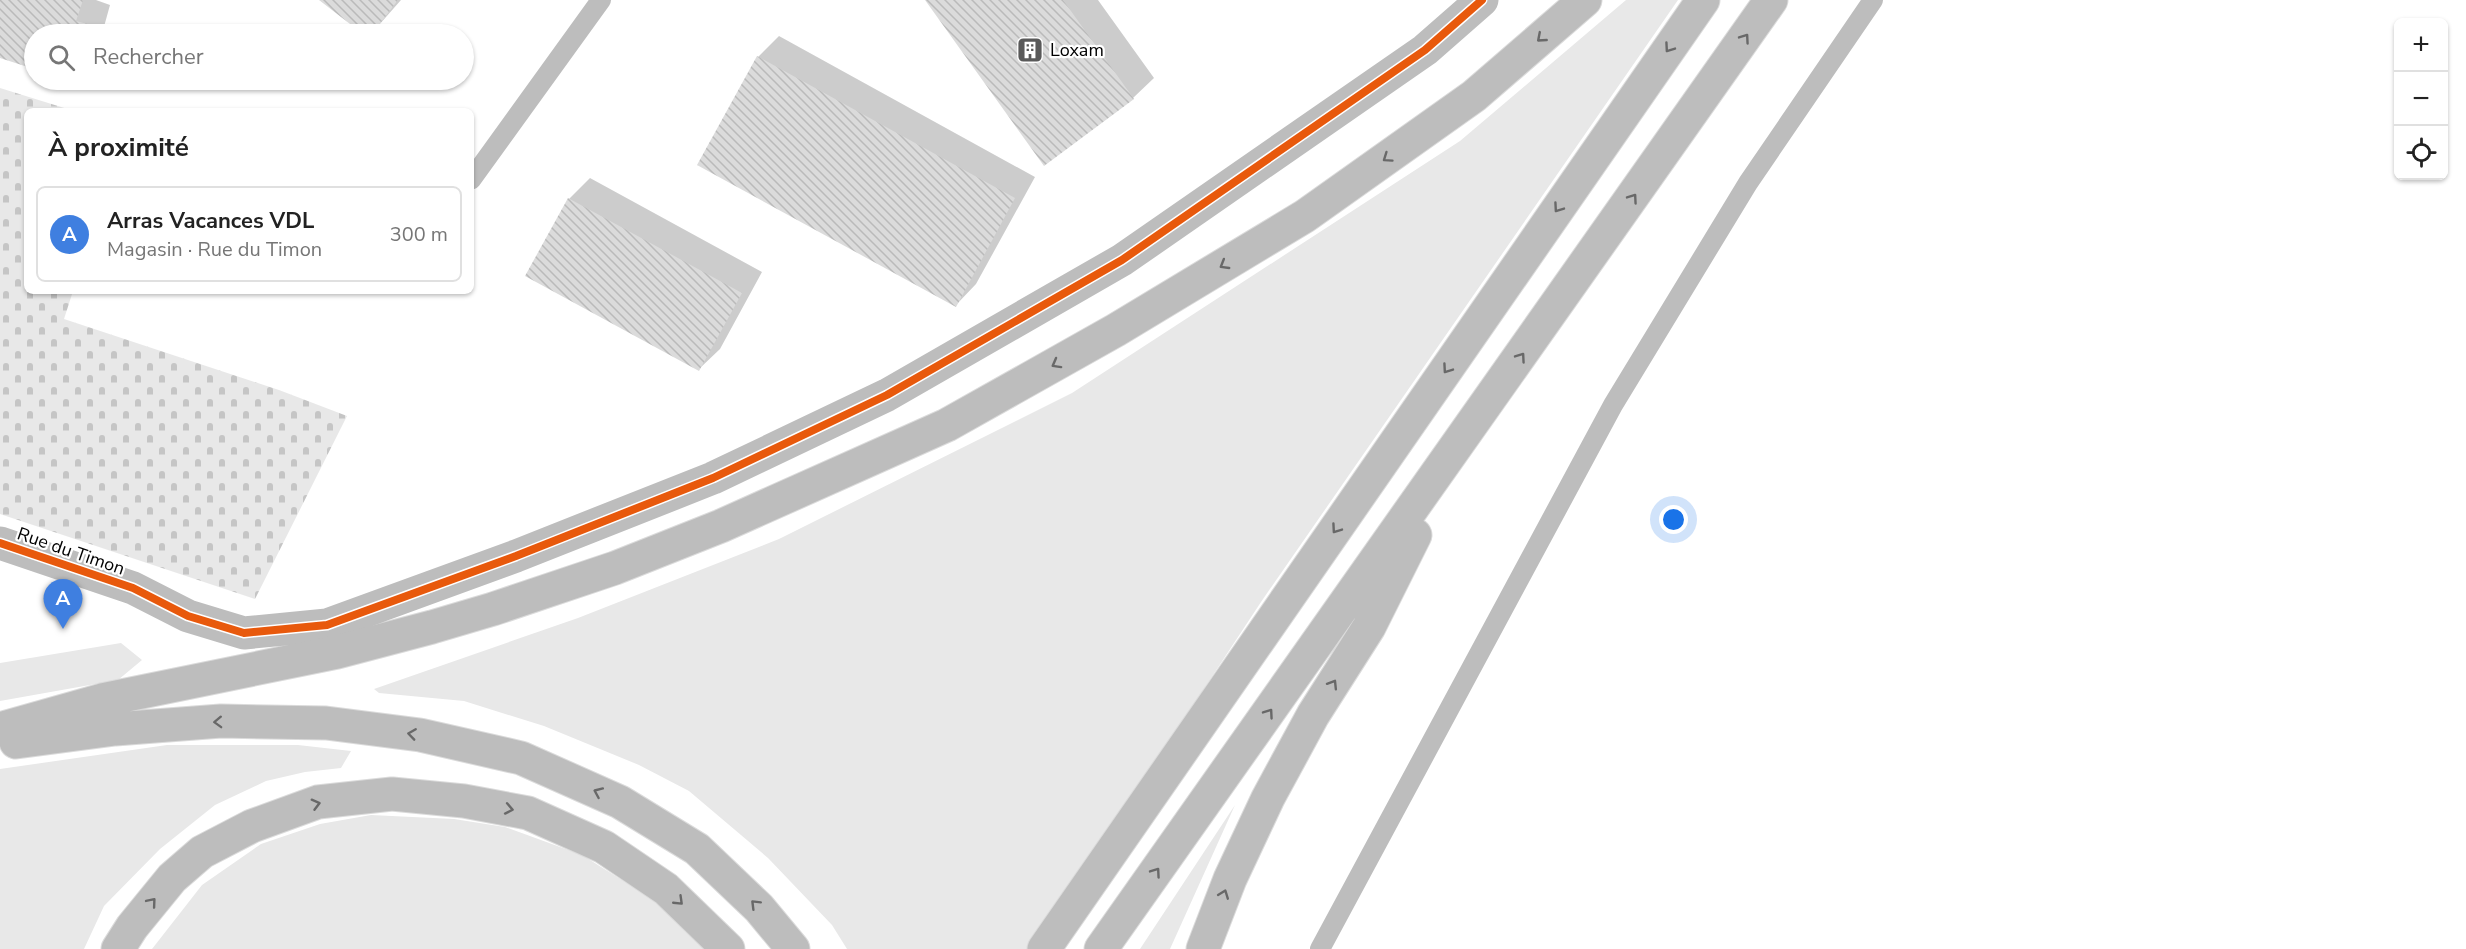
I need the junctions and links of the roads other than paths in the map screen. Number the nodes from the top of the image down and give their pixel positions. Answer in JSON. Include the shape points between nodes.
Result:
{"nodes":[{"id":1,"x":601,"y":0,"type":"edge"},
{"id":2,"x":1482,"y":0,"type":"edge"},
{"id":3,"x":1585,"y":0,"type":"edge"},
{"id":4,"x":1703,"y":0,"type":"edge"},
{"id":5,"x":1771,"y":0,"type":"edge"},
{"id":6,"x":1873,"y":0,"type":"edge"},
{"id":7,"x":474,"y":176,"type":"edge"},
{"id":8,"x":1463,"y":439,"type":"junction"},
{"id":9,"x":0,"y":543,"type":"edge"},
{"id":10,"x":0,"y":729,"type":"edge"},
{"id":11,"x":0,"y":744,"type":"edge"},
{"id":12,"x":118,"y":949,"type":"edge"},
{"id":13,"x":728,"y":949,"type":"edge"},
{"id":14,"x":792,"y":949,"type":"edge"},
{"id":15,"x":1044,"y":949,"type":"edge"},
{"id":16,"x":1101,"y":949,"type":"edge"},
{"id":17,"x":1203,"y":949,"type":"edge"},
{"id":18,"x":1320,"y":949,"type":"edge"}],
"edges":[{"from":1,"to":7,"type":"lane"},
{"from":2,"to":9,"type":"main road","name":"Rue du Timon","via":[[1425,50],[1122,260],[887,395],[712,478],[516,556],[327,625],[244,633],[188,616],[133,588]]},
{"from":3,"to":10,"type":"main road","one_way":true,"via":[[1474,96],[1305,216],[1116,330],[947,425],[721,526],[615,568],[493,609],[338,652],[102,700]]},
{"from":4,"to":15,"type":"main road","one_way":true},
{"from":8,"to":5,"type":"main road","one_way":true},
{"from":6,"to":18,"type":"lane","via":[[1748,183],[1613,405]]},
{"from":16,"to":8,"type":"main road","one_way":true},
{"from":17,"to":8,"type":"main road","one_way":true,"via":[[1268,798],[1313,715],[1369,627]]},
{"from":14,"to":11,"type":"main road","one_way":true,"via":[[759,908],[697,849],[620,802],[521,758],[420,735],[326,723],[209,722]]},
{"from":12,"to":13,"type":"main road","one_way":true,"via":[[172,878],[202,852],[252,826],[318,802],[392,794],[464,801],[528,813],[604,847],[666,889]]}]}
